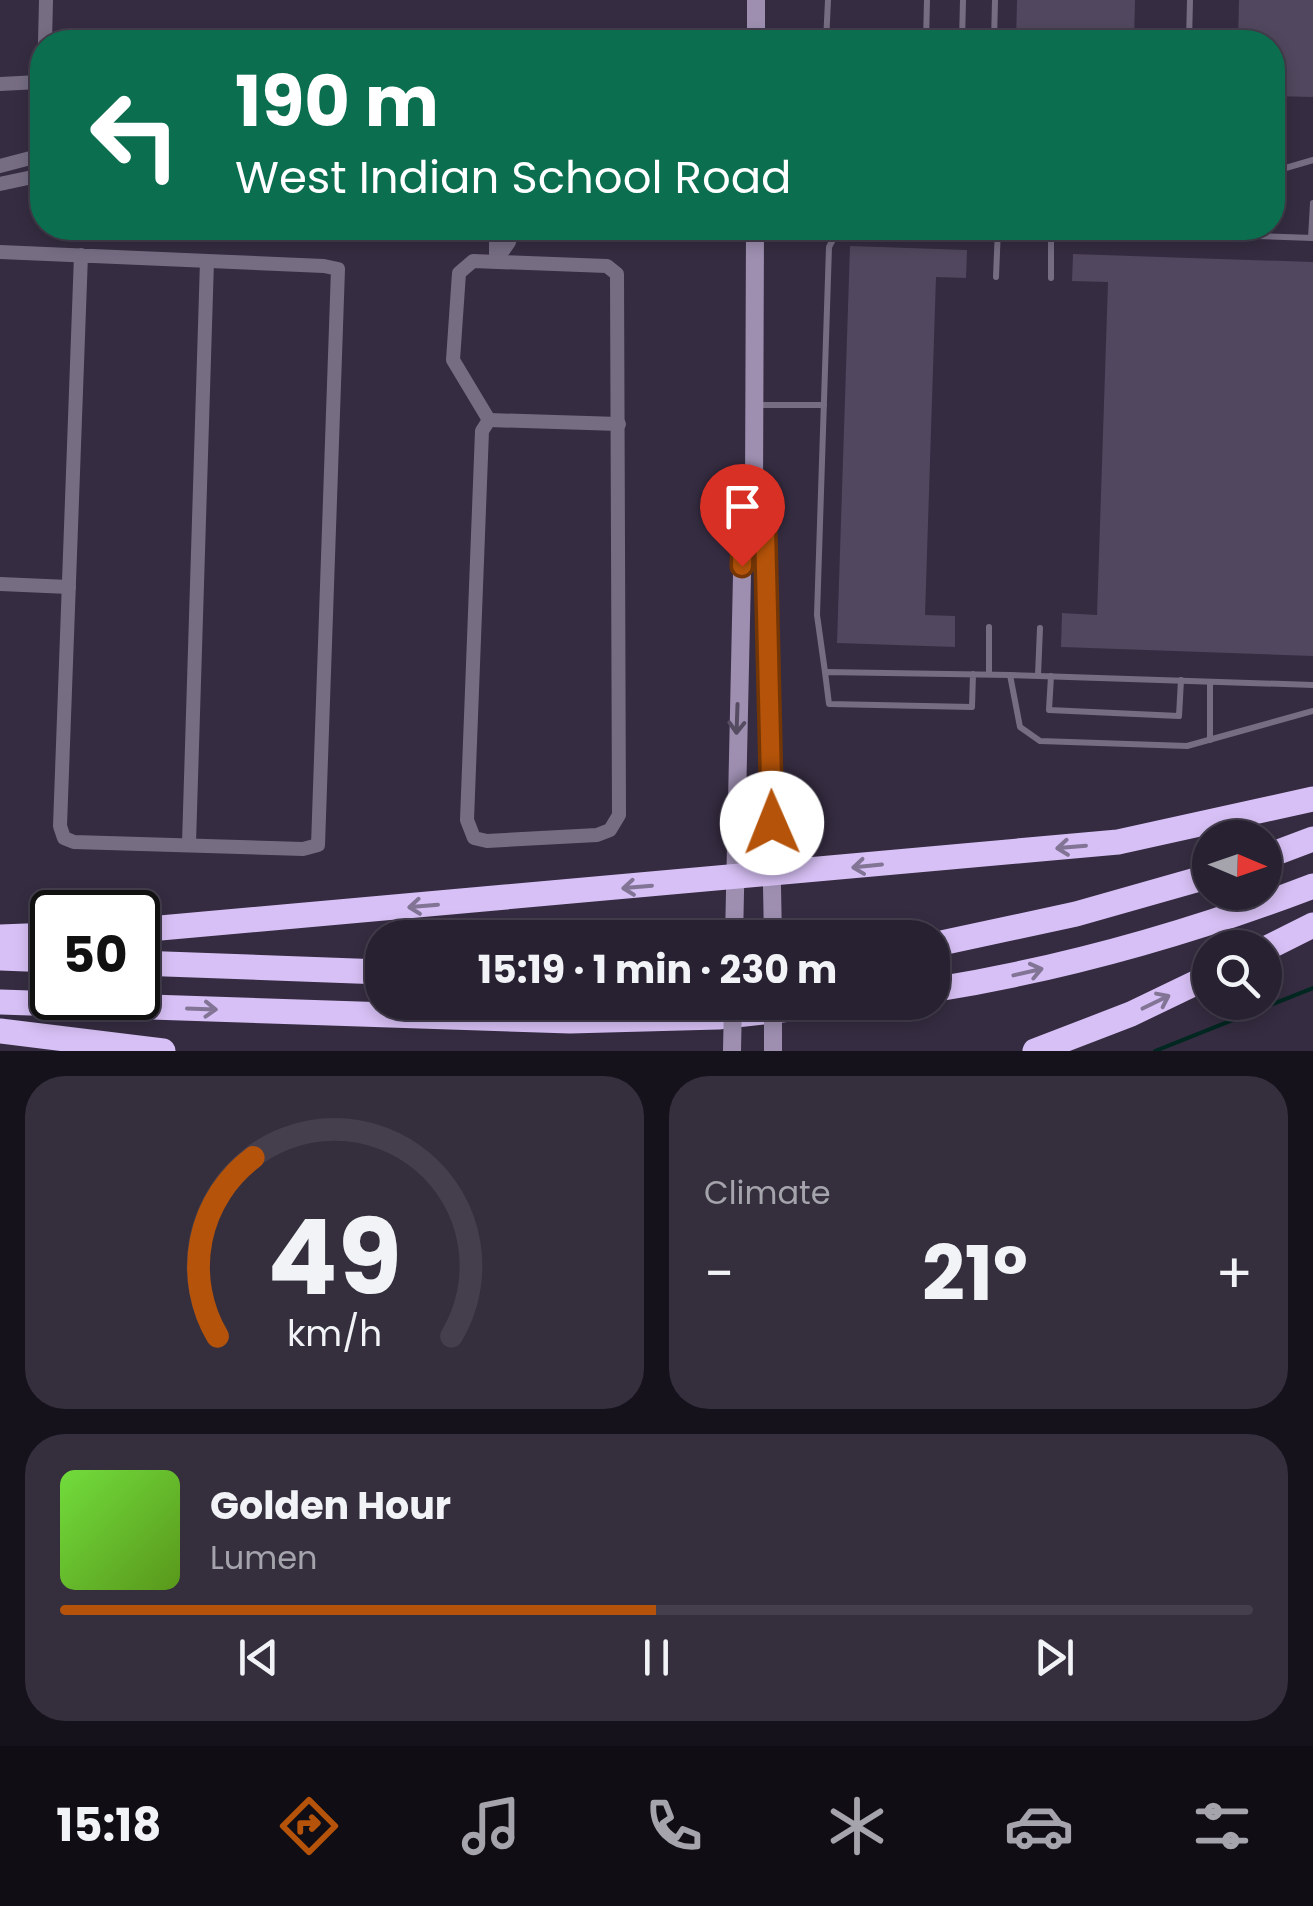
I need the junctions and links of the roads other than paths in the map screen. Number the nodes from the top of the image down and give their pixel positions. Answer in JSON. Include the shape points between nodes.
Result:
{"nodes":[{"id":1,"x":46,"y":0,"type":"edge"},
{"id":2,"x":756,"y":0,"type":"edge"},
{"id":3,"x":828,"y":0,"type":"edge"},
{"id":4,"x":927,"y":0,"type":"edge"},
{"id":5,"x":963,"y":0,"type":"edge"},
{"id":6,"x":995,"y":0,"type":"edge"},
{"id":7,"x":1190,"y":0,"type":"edge"},
{"id":8,"x":45,"y":30,"type":"edge"},
{"id":9,"x":756,"y":30,"type":"edge"},
{"id":10,"x":827,"y":30,"type":"edge"},
{"id":11,"x":926,"y":30,"type":"edge"},
{"id":12,"x":962,"y":30,"type":"edge"},
{"id":13,"x":994,"y":30,"type":"edge"},
{"id":14,"x":1190,"y":30,"type":"edge"},
{"id":15,"x":30,"y":78,"type":"edge"},
{"id":16,"x":0,"y":84,"type":"edge"},
{"id":17,"x":30,"y":158,"type":"edge"},
{"id":18,"x":1313,"y":160,"type":"edge"},
{"id":19,"x":0,"y":166,"type":"edge"},
{"id":20,"x":1285,"y":168,"type":"edge"},
{"id":21,"x":30,"y":177,"type":"edge"},
{"id":22,"x":0,"y":184,"type":"edge"},
{"id":23,"x":1313,"y":202,"type":"edge"},
{"id":24,"x":1285,"y":237,"type":"edge"},
{"id":25,"x":1312,"y":238,"type":"edge"},
{"id":26,"x":496,"y":240,"type":"edge"},
{"id":27,"x":506,"y":240,"type":"edge"},
{"id":28,"x":754,"y":240,"type":"edge"},
{"id":29,"x":832,"y":240,"type":"edge"},
{"id":30,"x":998,"y":240,"type":"edge"},
{"id":31,"x":1051,"y":240,"type":"edge"},
{"id":32,"x":0,"y":252,"type":"edge"},
{"id":33,"x":81,"y":256,"type":"junction"},
{"id":34,"x":207,"y":261,"type":"junction"},
{"id":35,"x":496,"y":262,"type":"junction"},
{"id":36,"x":996,"y":277,"type":"dead end"},
{"id":37,"x":1051,"y":278,"type":"dead end"},
{"id":38,"x":754,"y":405,"type":"junction"},
{"id":39,"x":824,"y":405,"type":"junction"},
{"id":40,"x":489,"y":420,"type":"junction"},
{"id":41,"x":619,"y":424,"type":"junction"},
{"id":42,"x":754,"y":493,"type":"junction"},
{"id":43,"x":0,"y":584,"type":"edge"},
{"id":44,"x":70,"y":588,"type":"junction"},
{"id":45,"x":989,"y":627,"type":"dead end"},
{"id":46,"x":1040,"y":628,"type":"dead end"},
{"id":47,"x":825,"y":672,"type":"junction"},
{"id":48,"x":973,"y":674,"type":"junction"},
{"id":49,"x":989,"y":674,"type":"junction"},
{"id":50,"x":1010,"y":674,"type":"junction"},
{"id":51,"x":1038,"y":676,"type":"junction"},
{"id":52,"x":1051,"y":676,"type":"junction"},
{"id":53,"x":1181,"y":680,"type":"junction"},
{"id":54,"x":1210,"y":682,"type":"junction"},
{"id":55,"x":1313,"y":685,"type":"edge"},
{"id":56,"x":1313,"y":711,"type":"edge"},
{"id":57,"x":1210,"y":740,"type":"junction"},
{"id":58,"x":1313,"y":800,"type":"edge"},
{"id":59,"x":1313,"y":839,"type":"edge"},
{"id":60,"x":188,"y":843,"type":"junction"},
{"id":61,"x":1282,"y":851,"type":"edge"},
{"id":62,"x":773,"y":876,"type":"junction"},
{"id":63,"x":1192,"y":881,"type":"edge"},
{"id":64,"x":1313,"y":886,"type":"edge"},
{"id":65,"x":734,"y":892,"type":"junction"},
{"id":66,"x":734,"y":920,"type":"edge"},
{"id":67,"x":774,"y":920,"type":"edge"},
{"id":68,"x":1313,"y":925,"type":"edge"},
{"id":69,"x":160,"y":929,"type":"edge"},
{"id":70,"x":30,"y":935,"type":"edge"},
{"id":71,"x":0,"y":937,"type":"edge"},
{"id":72,"x":1282,"y":940,"type":"edge"},
{"id":73,"x":950,"y":941,"type":"edge"},
{"id":74,"x":0,"y":958,"type":"edge"},
{"id":75,"x":30,"y":959,"type":"edge"},
{"id":76,"x":160,"y":964,"type":"edge"},
{"id":77,"x":365,"y":971,"type":"edge"},
{"id":78,"x":1192,"y":984,"type":"edge"},
{"id":79,"x":950,"y":986,"type":"edge"},
{"id":80,"x":0,"y":1002,"type":"edge"},
{"id":81,"x":365,"y":1014,"type":"edge"},
{"id":82,"x":540,"y":1020,"type":"edge"},
{"id":83,"x":607,"y":1020,"type":"edge"},
{"id":84,"x":733,"y":1020,"type":"edge"},
{"id":85,"x":773,"y":1020,"type":"edge"},
{"id":86,"x":0,"y":1031,"type":"edge"},
{"id":87,"x":163,"y":1051,"type":"edge"},
{"id":88,"x":732,"y":1051,"type":"edge"},
{"id":89,"x":773,"y":1051,"type":"edge"},
{"id":90,"x":1035,"y":1051,"type":"edge"}],
"edges":[{"from":1,"to":8,"type":"street"},
{"from":2,"to":9,"type":"main road"},
{"from":3,"to":10,"type":"lane"},
{"from":4,"to":11,"type":"lane"},
{"from":5,"to":12,"type":"lane"},
{"from":6,"to":13,"type":"lane"},
{"from":7,"to":14,"type":"lane"},
{"from":15,"to":16,"type":"street"},
{"from":17,"to":19,"type":"street"},
{"from":18,"to":20,"type":"lane"},
{"from":21,"to":22,"type":"street"},
{"from":23,"to":25,"type":"lane"},
{"from":24,"to":25,"type":"lane"},
{"from":26,"to":35,"type":"street"},
{"from":27,"to":35,"type":"street"},
{"from":28,"to":38,"type":"main road"},
{"from":29,"to":39,"type":"lane"},
{"from":30,"to":36,"type":"lane"},
{"from":31,"to":37,"type":"lane"},
{"from":32,"to":33,"type":"street"},
{"from":33,"to":34,"type":"street"},
{"from":33,"to":44,"type":"street"},
{"from":34,"to":60,"type":"street"},
{"from":34,"to":60,"type":"street","via":[[338,269],[340,304],[318,845]]},
{"from":35,"to":40,"type":"street","via":[[473,262],[459,273],[453,360]]},
{"from":35,"to":41,"type":"street","via":[[607,266],[617,274]]},
{"from":38,"to":39,"type":"lane"},
{"from":38,"to":42,"type":"main road"},
{"from":39,"to":47,"type":"lane","via":[[818,615]]},
{"from":40,"to":41,"type":"street"},
{"from":40,"to":41,"type":"street","via":[[482,431],[466,820],[474,838],[487,841],[597,835],[610,830],[619,815]]},
{"from":42,"to":62,"type":"main road","via":[[765,527]]},
{"from":42,"to":65,"type":"main road","one_way":true,"via":[[743,530]]},
{"from":43,"to":44,"type":"street"},
{"from":44,"to":60,"type":"street","via":[[64,838]]},
{"from":45,"to":49,"type":"lane"},
{"from":46,"to":51,"type":"lane"},
{"from":47,"to":48,"type":"lane"},
{"from":47,"to":48,"type":"lane","via":[[829,704],[954,707],[972,707]]},
{"from":48,"to":49,"type":"lane"},
{"from":49,"to":50,"type":"lane"},
{"from":50,"to":51,"type":"lane"},
{"from":50,"to":57,"type":"lane","via":[[1020,728],[1040,740],[1187,746]]},
{"from":51,"to":52,"type":"lane"},
{"from":52,"to":53,"type":"lane"},
{"from":52,"to":53,"type":"lane","via":[[1049,710],[1180,716]]},
{"from":53,"to":54,"type":"lane"},
{"from":54,"to":55,"type":"lane"},
{"from":54,"to":57,"type":"lane"},
{"from":56,"to":57,"type":"lane"},
{"from":58,"to":62,"type":"highway","one_way":true,"via":[[1118,842]]},
{"from":59,"to":61,"type":"highway"},
{"from":62,"to":65,"type":"highway"},
{"from":62,"to":67,"type":"main road"},
{"from":63,"to":73,"type":"highway"},
{"from":79,"to":64,"type":"highway","one_way":true,"via":[[1098,955]]},
{"from":65,"to":66,"type":"main road"},
{"from":65,"to":69,"type":"highway","one_way":true},
{"from":68,"to":72,"type":"highway"},
{"from":70,"to":71,"type":"highway"},
{"from":74,"to":75,"type":"highway"},
{"from":76,"to":77,"type":"highway"},
{"from":90,"to":78,"type":"highway","one_way":true},
{"from":80,"to":81,"type":"highway","one_way":true},
{"from":82,"to":83,"type":"highway","one_way":true},
{"from":84,"to":88,"type":"main road","bridge":true},
{"from":85,"to":89,"type":"main road","bridge":true},
{"from":86,"to":87,"type":"highway"}]}
